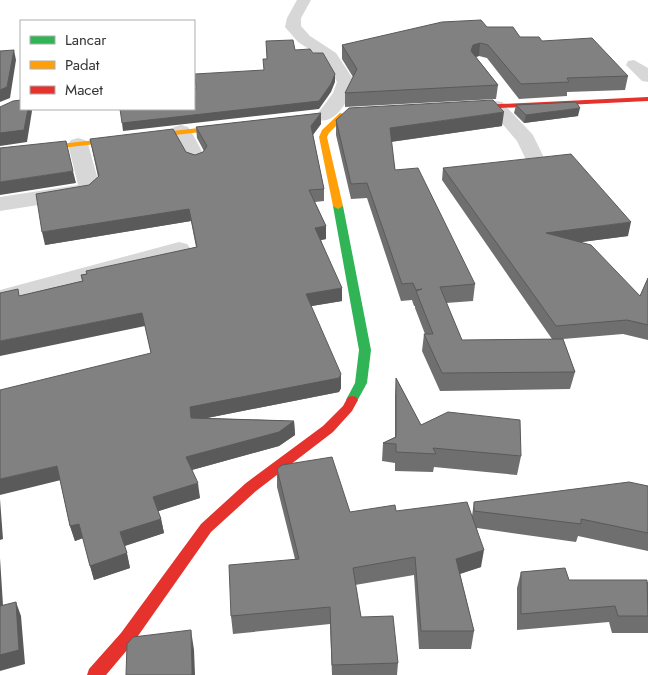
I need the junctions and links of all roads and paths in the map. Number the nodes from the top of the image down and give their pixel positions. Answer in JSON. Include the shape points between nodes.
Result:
{"nodes":[{"id":1,"x":304,"y":0,"type":"edge"},
{"id":2,"x":634,"y":65,"type":"dead end"},
{"id":3,"x":648,"y":77,"type":"edge"},
{"id":4,"x":495,"y":86,"type":"edge"},
{"id":5,"x":648,"y":99,"type":"edge"},
{"id":6,"x":505,"y":106,"type":"junction"},
{"id":7,"x":448,"y":109,"type":"edge"},
{"id":8,"x":320,"y":117,"type":"joint"},
{"id":9,"x":240,"y":126,"type":"edge"},
{"id":10,"x":181,"y":131,"type":"junction"},
{"id":11,"x":78,"y":144,"type":"junction"},
{"id":12,"x":0,"y":153,"type":"edge"},
{"id":13,"x":196,"y":159,"type":"edge"},
{"id":14,"x":537,"y":164,"type":"edge"},
{"id":15,"x":0,"y":204,"type":"edge"},
{"id":16,"x":179,"y":249,"type":"edge"},
{"id":17,"x":0,"y":298,"type":"edge"},
{"id":18,"x":95,"y":675,"type":"edge"}],
"edges":[{"from":1,"to":8,"type":"street","via":[[293,27],[304,39],[330,56],[346,82],[342,94]]},
{"from":2,"to":3,"type":"street"},
{"from":4,"to":6,"type":"street"},
{"from":5,"to":6,"type":"street"},
{"from":6,"to":7,"type":"street"},
{"from":6,"to":14,"type":"street"},
{"from":8,"to":18,"type":"street","via":[[348,115],[323,137],[349,255],[365,350],[361,383],[348,408],[328,429],[251,487],[206,528],[127,638]]},
{"from":9,"to":10,"type":"street"},
{"from":10,"to":11,"type":"street"},
{"from":10,"to":13,"type":"street"},
{"from":11,"to":12,"type":"street"},
{"from":11,"to":15,"type":"street","via":[[89,187],[83,192]]},
{"from":16,"to":17,"type":"street"}]}
